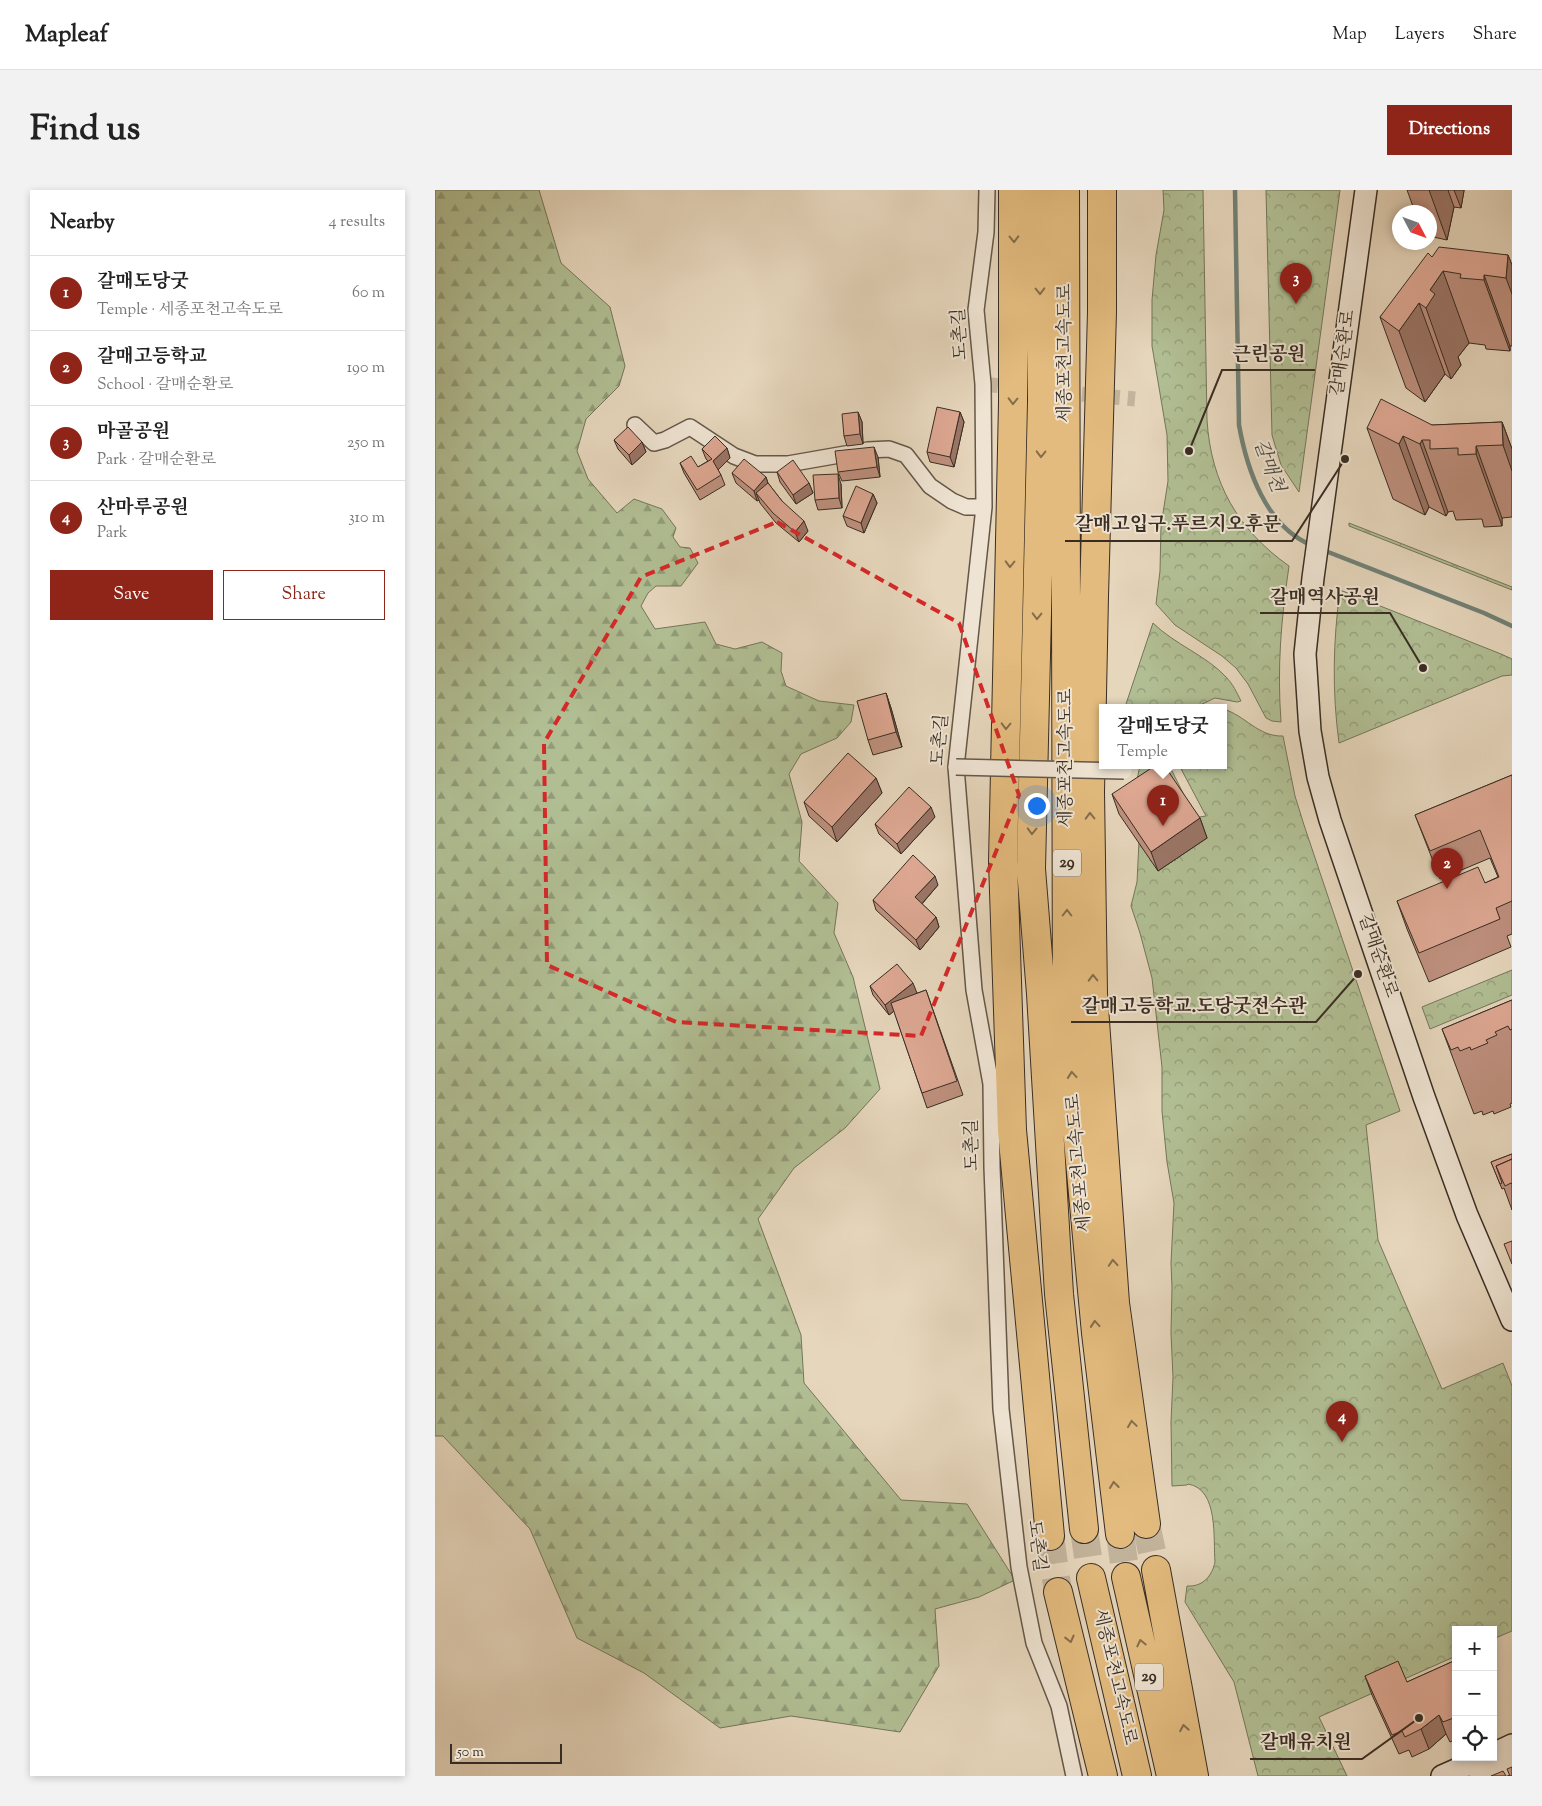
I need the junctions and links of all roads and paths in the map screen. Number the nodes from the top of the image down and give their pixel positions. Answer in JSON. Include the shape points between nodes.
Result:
{"nodes":[{"id":1,"x":987,"y":190,"type":"edge"},
{"id":2,"x":1013,"y":190,"type":"edge"},
{"id":3,"x":1039,"y":190,"type":"edge"},
{"id":4,"x":1065,"y":190,"type":"edge"},
{"id":5,"x":1102,"y":190,"type":"edge"},
{"id":6,"x":1366,"y":190,"type":"edge"},
{"id":7,"x":635,"y":425,"type":"dead end"},
{"id":8,"x":984,"y":507,"type":"junction"},
{"id":9,"x":956,"y":767,"type":"junction"},
{"id":10,"x":1125,"y":771,"type":"dead end"},
{"id":11,"x":1512,"y":1320,"type":"edge"},
{"id":12,"x":1146,"y":1524,"type":"tunnel mouth"},
{"id":13,"x":1084,"y":1529,"type":"tunnel mouth"},
{"id":14,"x":1120,"y":1534,"type":"tunnel mouth"},
{"id":15,"x":1050,"y":1536,"type":"tunnel mouth"},
{"id":16,"x":1156,"y":1570,"type":"tunnel mouth"},
{"id":17,"x":1126,"y":1577,"type":"tunnel mouth"},
{"id":18,"x":1091,"y":1578,"type":"tunnel mouth"},
{"id":19,"x":1058,"y":1592,"type":"tunnel mouth"},
{"id":20,"x":1512,"y":1746,"type":"edge"},
{"id":21,"x":1497,"y":1752,"type":"edge"},
{"id":22,"x":1476,"y":1761,"type":"edge"},
{"id":23,"x":1512,"y":1762,"type":"edge"},
{"id":24,"x":1074,"y":1776,"type":"edge"},
{"id":25,"x":1103,"y":1776,"type":"edge"},
{"id":26,"x":1137,"y":1776,"type":"edge"},
{"id":27,"x":1171,"y":1776,"type":"edge"},
{"id":28,"x":1194,"y":1776,"type":"edge"},
{"id":29,"x":1442,"y":1776,"type":"edge"},
{"id":30,"x":1480,"y":1776,"type":"edge"}],
"edges":[{"from":1,"to":8,"type":"street","name":"도촌길","via":[[977,310],[983,384]]},
{"from":2,"to":15,"type":"highway","one_way":true,"via":[[1013,403],[1003,862],[1012,1130]]},
{"from":3,"to":13,"type":"highway","name":"세종포천고속도로","number":"29","one_way":true,"via":[[1042,400],[1031,870],[1059,1294]]},
{"from":14,"to":4,"type":"highway","name":"세종포천고속도로","number":"29","one_way":true,"via":[[1096,1333],[1067,1022]]},
{"from":12,"to":5,"type":"highway","one_way":true,"via":[[1115,1303],[1093,993],[1090,792]]},
{"from":6,"to":11,"type":"street","name":"갈매순환로","via":[[1305,654],[1310,731],[1318,777],[1331,820],[1424,1097],[1467,1215]]},
{"from":7,"to":8,"type":"street","via":[[655,442],[689,427],[734,456],[755,464],[788,464],[889,449],[906,455],[930,486],[952,501],[967,507]]},
{"from":8,"to":9,"type":"street","name":"도촌길"},
{"from":9,"to":10,"type":"street","bridge":true},
{"from":9,"to":24,"type":"street","name":"도촌길","via":[[974,990],[991,1084],[1001,1409],[1019,1567],[1034,1644],[1059,1706]]},
{"from":28,"to":16,"type":"highway","one_way":true},
{"from":27,"to":17,"type":"highway","name":"세종포천고속도로","number":"29","one_way":true},
{"from":18,"to":26,"type":"highway","name":"세종포천고속도로","number":"29"},
{"from":19,"to":25,"type":"highway","one_way":true},
{"from":20,"to":21,"type":"street"},
{"from":22,"to":29,"type":"street"},
{"from":23,"to":30,"type":"street"}]}
